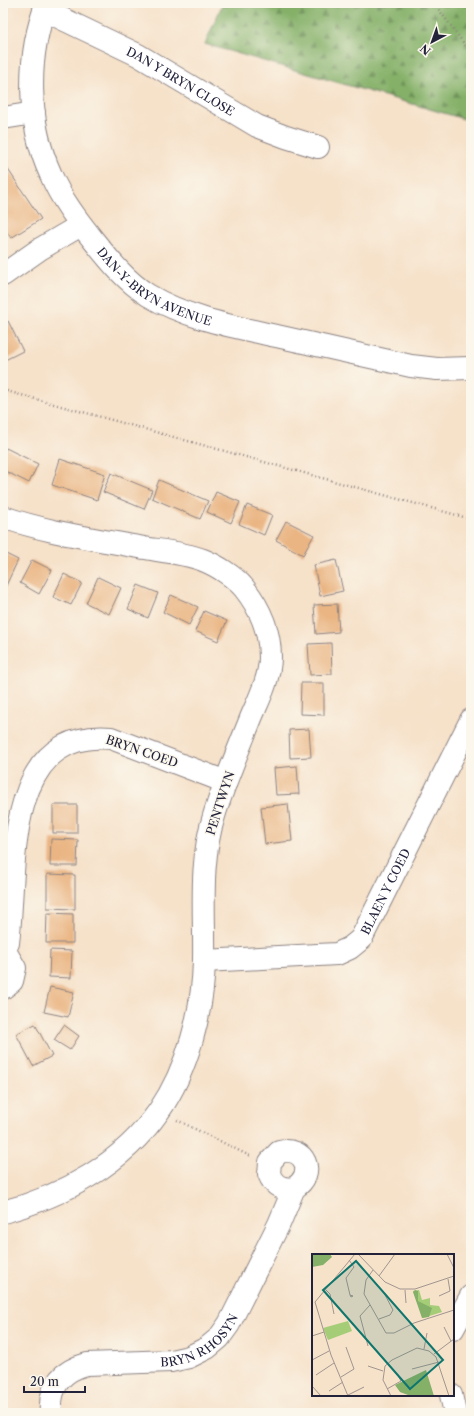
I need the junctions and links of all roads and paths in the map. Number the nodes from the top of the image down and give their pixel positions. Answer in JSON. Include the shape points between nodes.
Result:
{"nodes":[{"id":1,"x":434,"y":3,"type":"edge"},
{"id":2,"x":46,"y":6,"type":"edge"},
{"id":3,"x":471,"y":53,"type":"edge"},
{"id":4,"x":34,"y":113,"type":"junction"},
{"id":5,"x":3,"y":118,"type":"edge"},
{"id":6,"x":318,"y":147,"type":"dead end"},
{"id":7,"x":81,"y":225,"type":"junction"},
{"id":8,"x":3,"y":275,"type":"edge"},
{"id":9,"x":471,"y":368,"type":"edge"},
{"id":10,"x":3,"y":390,"type":"edge"},
{"id":11,"x":3,"y":517,"type":"edge"},
{"id":12,"x":471,"y":520,"type":"edge"},
{"id":13,"x":471,"y":720,"type":"edge"},
{"id":14,"x":226,"y":782,"type":"junction"},
{"id":15,"x":3,"y":953,"type":"edge"},
{"id":16,"x":204,"y":961,"type":"junction"},
{"id":17,"x":3,"y":988,"type":"edge"},
{"id":18,"x":159,"y":1111,"type":"junction"},
{"id":19,"x":269,"y":1165,"type":"junction"},
{"id":20,"x":294,"y":1188,"type":"junction"},
{"id":21,"x":3,"y":1212,"type":"edge"},
{"id":22,"x":471,"y":1296,"type":"edge"},
{"id":23,"x":454,"y":1327,"type":"edge"},
{"id":24,"x":451,"y":1396,"type":"edge"},
{"id":25,"x":51,"y":1413,"type":"edge"},
{"id":26,"x":455,"y":1413,"type":"edge"}],
"edges":[{"from":1,"to":3,"type":"path"},
{"from":2,"to":4,"type":"street","name":"DAN-Y-BRYN AVENUE","via":[[32,74]]},
{"from":2,"to":6,"type":"street","name":"DAN Y BRYN CLOSE","via":[[138,55],[256,126]]},
{"from":4,"to":5,"type":"street"},
{"from":4,"to":7,"type":"street","name":"DAN-Y-BRYN AVENUE","via":[[41,152],[51,176]]},
{"from":7,"to":8,"type":"street"},
{"from":7,"to":9,"type":"street","name":"DAN-Y-BRYN AVENUE","via":[[128,280],[148,295],[184,311],[234,327],[412,366],[438,369]]},
{"from":10,"to":12,"type":"path"},
{"from":11,"to":14,"type":"street","name":"PENTWYN","via":[[44,529],[203,560],[242,586],[264,620],[270,658],[263,691]]},
{"from":13,"to":16,"type":"street","name":"BLAEN Y COED","via":[[361,939],[337,954]]},
{"from":14,"to":15,"type":"street","name":"BRYN COED","via":[[111,738],[94,737],[63,746],[38,769],[23,804],[13,868],[8,942]]},
{"from":14,"to":16,"type":"street","name":"PENTWYN","via":[[213,817],[204,868]]},
{"from":15,"to":17,"type":"street","via":[[8,956],[15,968],[12,981]]},
{"from":16,"to":18,"type":"street","name":"PENTWYN","via":[[198,1018],[178,1073]]},
{"from":18,"to":19,"type":"path"},
{"from":18,"to":21,"type":"street","name":"PENTWYN","via":[[119,1154],[92,1175],[60,1193]]},
{"from":19,"to":20,"type":"street","via":[[269,1174],[277,1185],[282,1188]]},
{"from":19,"to":20,"type":"street","name":"BRYN RHOSYN","via":[[280,1152],[293,1151],[300,1155],[306,1166],[306,1173],[300,1184]]},
{"from":20,"to":25,"type":"street","name":"BRYN RHOSYN","via":[[229,1324],[219,1338],[207,1348],[189,1357],[87,1364],[76,1367],[63,1376],[53,1388]]},
{"from":22,"to":23,"type":"street"},
{"from":24,"to":26,"type":"street"}]}
